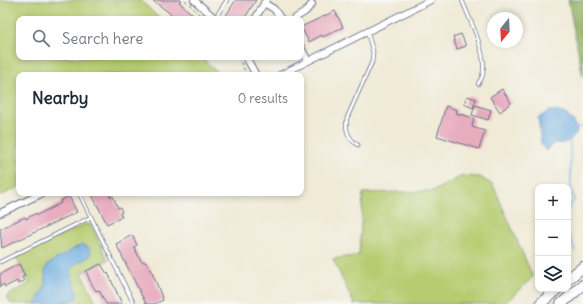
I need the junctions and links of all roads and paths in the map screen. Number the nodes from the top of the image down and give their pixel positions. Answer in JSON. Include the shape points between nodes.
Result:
{"nodes":[{"id":1,"x":185,"y":0,"type":"edge"},
{"id":2,"x":194,"y":0,"type":"edge"},
{"id":3,"x":227,"y":0,"type":"edge"},
{"id":4,"x":431,"y":0,"type":"edge"},
{"id":5,"x":462,"y":0,"type":"edge"},
{"id":6,"x":265,"y":1,"type":"edge"},
{"id":7,"x":312,"y":4,"type":"dead end"},
{"id":8,"x":201,"y":16,"type":"edge"},
{"id":9,"x":214,"y":16,"type":"edge"},
{"id":10,"x":217,"y":16,"type":"edge"},
{"id":11,"x":257,"y":16,"type":"edge"},
{"id":12,"x":280,"y":16,"type":"edge"},
{"id":13,"x":299,"y":16,"type":"edge"},
{"id":14,"x":367,"y":31,"type":"junction"},
{"id":15,"x":304,"y":53,"type":"edge"},
{"id":16,"x":240,"y":60,"type":"edge"},
{"id":17,"x":248,"y":60,"type":"edge"},
{"id":18,"x":308,"y":61,"type":"junction"},
{"id":19,"x":246,"y":72,"type":"edge"},
{"id":20,"x":254,"y":72,"type":"edge"},
{"id":21,"x":286,"y":72,"type":"edge"},
{"id":22,"x":478,"y":84,"type":"dead end"},
{"id":23,"x":358,"y":145,"type":"dead end"},
{"id":24,"x":37,"y":196,"type":"edge"},
{"id":25,"x":80,"y":196,"type":"edge"},
{"id":26,"x":0,"y":214,"type":"edge"},
{"id":27,"x":91,"y":217,"type":"junction"},
{"id":28,"x":0,"y":262,"type":"edge"},
{"id":29,"x":583,"y":266,"type":"edge"},
{"id":30,"x":571,"y":276,"type":"edge"},
{"id":31,"x":583,"y":285,"type":"edge"},
{"id":32,"x":554,"y":292,"type":"edge"},
{"id":33,"x":134,"y":304,"type":"edge"},
{"id":34,"x":540,"y":304,"type":"edge"},
{"id":35,"x":561,"y":304,"type":"edge"}],
"edges":[{"from":1,"to":8,"type":"path"},
{"from":2,"to":9,"type":"street"},
{"from":3,"to":10,"type":"lane"},
{"from":4,"to":14,"type":"street"},
{"from":5,"to":22,"type":"lane","via":[[476,35],[484,66]]},
{"from":6,"to":11,"type":"street"},
{"from":6,"to":12,"type":"street"},
{"from":7,"to":13,"type":"street"},
{"from":14,"to":18,"type":"street"},
{"from":14,"to":23,"type":"lane","via":[[372,46],[372,62],[346,118],[352,142]]},
{"from":15,"to":18,"type":"street"},
{"from":16,"to":19,"type":"path"},
{"from":17,"to":20,"type":"street"},
{"from":18,"to":21,"type":"street"},
{"from":24,"to":26,"type":"street"},
{"from":25,"to":27,"type":"lane"},
{"from":27,"to":28,"type":"lane"},
{"from":27,"to":33,"type":"lane"},
{"from":29,"to":30,"type":"main road"},
{"from":31,"to":35,"type":"main road"},
{"from":32,"to":34,"type":"main road"}]}
